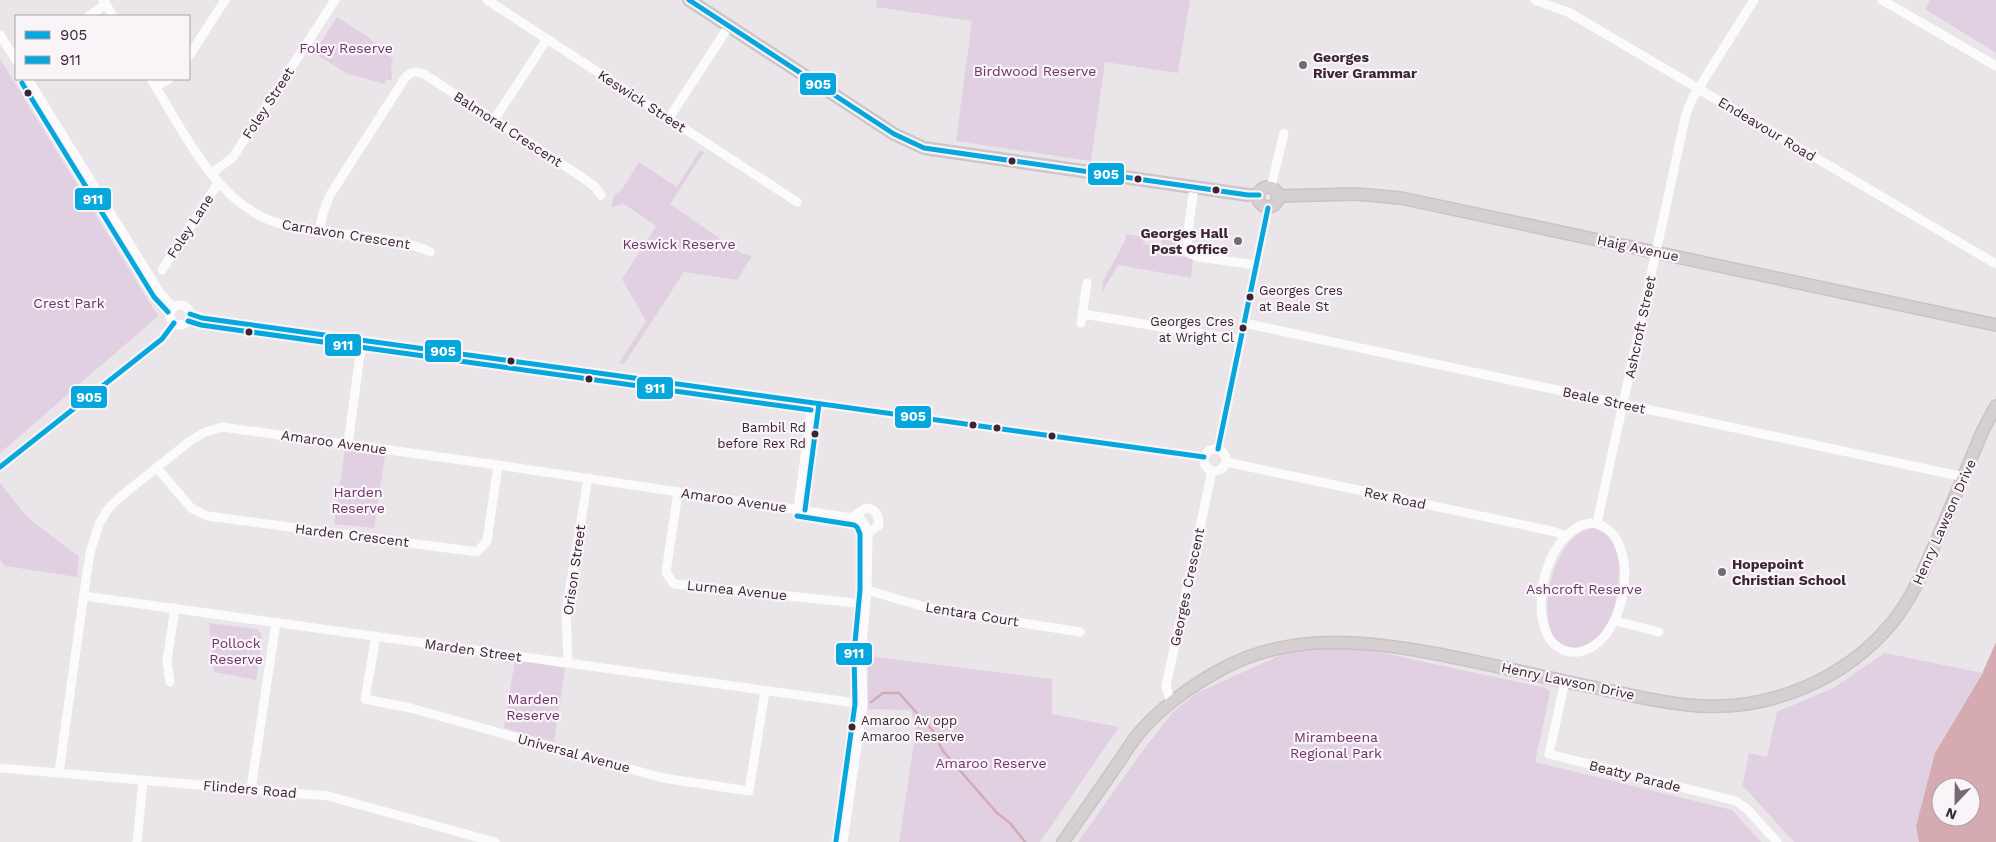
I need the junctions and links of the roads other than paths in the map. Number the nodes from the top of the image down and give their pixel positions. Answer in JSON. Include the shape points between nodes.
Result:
{"nodes":[{"id":1,"x":225,"y":0,"type":"edge"},
{"id":2,"x":336,"y":0,"type":"edge"},
{"id":3,"x":488,"y":0,"type":"edge"},
{"id":4,"x":689,"y":0,"type":"edge"},
{"id":5,"x":1535,"y":0,"type":"edge"},
{"id":6,"x":1754,"y":0,"type":"edge"},
{"id":7,"x":1882,"y":0,"type":"edge"},
{"id":8,"x":104,"y":2,"type":"edge"},
{"id":9,"x":90,"y":15,"type":"edge"},
{"id":10,"x":112,"y":15,"type":"edge"},
{"id":11,"x":729,"y":26,"type":"junction"},
{"id":12,"x":0,"y":35,"type":"edge"},
{"id":13,"x":547,"y":39,"type":"junction"},
{"id":14,"x":190,"y":54,"type":"edge"},
{"id":15,"x":15,"y":58,"type":"edge"},
{"id":16,"x":1996,"y":66,"type":"edge"},
{"id":17,"x":29,"y":80,"type":"edge"},
{"id":18,"x":154,"y":83,"type":"edge"},
{"id":19,"x":1698,"y":89,"type":"junction"},
{"id":20,"x":669,"y":118,"type":"junction"},
{"id":21,"x":494,"y":120,"type":"junction"},
{"id":22,"x":1284,"y":133,"type":"dead end"},
{"id":23,"x":211,"y":174,"type":"junction"},
{"id":24,"x":218,"y":183,"type":"junction"},
{"id":25,"x":1194,"y":188,"type":"junction"},
{"id":26,"x":1274,"y":192,"type":"junction"},
{"id":27,"x":1259,"y":195,"type":"junction"},
{"id":28,"x":601,"y":196,"type":"dead end"},
{"id":29,"x":797,"y":202,"type":"dead end"},
{"id":30,"x":1268,"y":208,"type":"junction"},
{"id":31,"x":320,"y":231,"type":"junction"},
{"id":32,"x":430,"y":252,"type":"dead end"},
{"id":33,"x":1656,"y":252,"type":"junction"},
{"id":34,"x":1996,"y":264,"type":"edge"},
{"id":35,"x":1256,"y":265,"type":"junction"},
{"id":36,"x":162,"y":270,"type":"dead end"},
{"id":37,"x":1087,"y":283,"type":"dead end"},
{"id":38,"x":173,"y":308,"type":"junction"},
{"id":39,"x":190,"y":314,"type":"junction"},
{"id":40,"x":174,"y":323,"type":"junction"},
{"id":41,"x":1244,"y":323,"type":"junction"},
{"id":42,"x":1996,"y":325,"type":"edge"},
{"id":43,"x":362,"y":340,"type":"junction"},
{"id":44,"x":1240,"y":340,"type":"junction"},
{"id":45,"x":812,"y":403,"type":"junction"},
{"id":46,"x":1623,"y":404,"type":"junction"},
{"id":47,"x":1996,"y":406,"type":"edge"},
{"id":48,"x":348,"y":444,"type":"junction"},
{"id":49,"x":1218,"y":449,"type":"junction"},
{"id":50,"x":1204,"y":457,"type":"junction"},
{"id":51,"x":1226,"y":462,"type":"junction"},
{"id":52,"x":498,"y":465,"type":"junction"},
{"id":53,"x":0,"y":467,"type":"edge"},
{"id":54,"x":156,"y":468,"type":"junction"},
{"id":55,"x":1212,"y":471,"type":"junction"},
{"id":56,"x":1964,"y":477,"type":"junction"},
{"id":57,"x":588,"y":478,"type":"junction"},
{"id":58,"x":678,"y":492,"type":"junction"},
{"id":59,"x":798,"y":509,"type":"junction"},
{"id":60,"x":852,"y":517,"type":"junction"},
{"id":61,"x":1597,"y":523,"type":"junction"},
{"id":62,"x":868,"y":533,"type":"junction"},
{"id":63,"x":1564,"y":536,"type":"junction"},
{"id":64,"x":867,"y":590,"type":"junction"},
{"id":65,"x":84,"y":596,"type":"junction"},
{"id":66,"x":865,"y":604,"type":"junction"},
{"id":67,"x":175,"y":608,"type":"junction"},
{"id":68,"x":1616,"y":621,"type":"junction"},
{"id":69,"x":276,"y":622,"type":"junction"},
{"id":70,"x":1080,"y":632,"type":"dead end"},
{"id":71,"x":1659,"y":632,"type":"dead end"},
{"id":72,"x":376,"y":636,"type":"junction"},
{"id":73,"x":568,"y":663,"type":"junction"},
{"id":74,"x":1565,"y":681,"type":"junction"},
{"id":75,"x":170,"y":682,"type":"dead end"},
{"id":76,"x":765,"y":691,"type":"junction"},
{"id":77,"x":863,"y":704,"type":"junction"},
{"id":78,"x":1171,"y":704,"type":"junction"},
{"id":79,"x":0,"y":768,"type":"edge"},
{"id":80,"x":58,"y":772,"type":"junction"},
{"id":81,"x":143,"y":781,"type":"junction"},
{"id":82,"x":251,"y":789,"type":"junction"},
{"id":83,"x":137,"y":842,"type":"edge"},
{"id":84,"x":495,"y":842,"type":"edge"},
{"id":85,"x":844,"y":842,"type":"edge"},
{"id":86,"x":1064,"y":842,"type":"edge"},
{"id":87,"x":1777,"y":842,"type":"edge"}],
"edges":[{"from":1,"to":14,"type":"street"},
{"from":2,"to":23,"type":"street","name":"Foley Street","via":[[233,157]]},
{"from":3,"to":13,"type":"street","name":"Keswick Street"},
{"from":4,"to":11,"type":"main road"},
{"from":5,"to":19,"type":"street","name":"Endeavour Road","via":[[1570,13]]},
{"from":6,"to":19,"type":"street","name":"Ashcroft Street"},
{"from":7,"to":16,"type":"street"},
{"from":8,"to":9,"type":"street"},
{"from":8,"to":10,"type":"street"},
{"from":11,"to":20,"type":"street"},
{"from":11,"to":25,"type":"main road","via":[[894,134],[924,148]]},
{"from":12,"to":15,"type":"street"},
{"from":13,"to":20,"type":"street","name":"Keswick Street"},
{"from":13,"to":21,"type":"street"},
{"from":17,"to":38,"type":"street","via":[[160,293]]},
{"from":18,"to":23,"type":"street","name":"Carnavon Crescent"},
{"from":19,"to":33,"type":"street","name":"Ashcroft Street","via":[[1686,114]]},
{"from":19,"to":34,"type":"street","name":"Endeavour Road"},
{"from":20,"to":29,"type":"street","name":"Keswick Street"},
{"from":21,"to":28,"type":"street","name":"Balmoral Crescent","via":[[580,176]]},
{"from":21,"to":31,"type":"street","name":"Balmoral Crescent","via":[[424,74],[407,69],[405,78],[330,195]]},
{"from":22,"to":26,"type":"street"},
{"from":23,"to":24,"type":"street","name":"Carnavon Crescent"},
{"from":24,"to":31,"type":"street","name":"Carnavon Crescent","via":[[233,198],[260,216],[281,224]]},
{"from":24,"to":36,"type":"street","name":"Foley Lane"},
{"from":25,"to":27,"type":"main road"},
{"from":25,"to":35,"type":"street","via":[[1188,252],[1198,257]]},
{"from":26,"to":27,"type":"main road","via":[[1264,188]]},
{"from":26,"to":30,"type":"main road","via":[[1273,205]]},
{"from":26,"to":33,"type":"main road","name":"Haig Avenue","via":[[1392,196]]},
{"from":27,"to":30,"type":"main road","via":[[1260,204]]},
{"from":30,"to":35,"type":"street"},
{"from":31,"to":32,"type":"street","name":"Carnavon Crescent","via":[[407,244]]},
{"from":33,"to":42,"type":"main road","name":"Haig Avenue"},
{"from":33,"to":46,"type":"street","name":"Ashcroft Street"},
{"from":35,"to":41,"type":"street"},
{"from":37,"to":44,"type":"street","via":[[1082,319],[1142,323]]},
{"from":38,"to":39,"type":"street","via":[[182,305]]},
{"from":38,"to":40,"type":"street","via":[[170,315]]},
{"from":39,"to":40,"type":"street","via":[[183,324]]},
{"from":39,"to":43,"type":"street"},
{"from":40,"to":53,"type":"street","via":[[162,339]]},
{"from":41,"to":44,"type":"street"},
{"from":41,"to":46,"type":"street","name":"Beale Street"},
{"from":43,"to":45,"type":"street"},
{"from":43,"to":48,"type":"street"},
{"from":44,"to":49,"type":"street"},
{"from":45,"to":50,"type":"street"},
{"from":45,"to":59,"type":"street"},
{"from":46,"to":56,"type":"street","name":"Beale Street"},
{"from":46,"to":61,"type":"street","name":"Ashcroft Street"},
{"from":47,"to":56,"type":"main road","name":"Henry Lawson Drive"},
{"from":48,"to":52,"type":"street","name":"Amaroo Avenue"},
{"from":48,"to":54,"type":"street","name":"Amaroo Avenue","via":[[222,426],[190,441]]},
{"from":49,"to":50,"type":"street","via":[[1209,450]]},
{"from":49,"to":51,"type":"street"},
{"from":50,"to":55,"type":"street","via":[[1204,464]]},
{"from":51,"to":55,"type":"street","via":[[1221,469]]},
{"from":51,"to":63,"type":"street","name":"Rex Road"},
{"from":52,"to":54,"type":"street","name":"Harden Crescent","via":[[487,541],[477,552],[206,516],[191,508]]},
{"from":52,"to":57,"type":"street","name":"Amaroo Avenue"},
{"from":54,"to":65,"type":"street","name":"Amaroo Avenue","via":[[120,496],[99,524],[91,549]]},
{"from":55,"to":78,"type":"street","name":"Georges Crescent","via":[[1166,686]]},
{"from":56,"to":74,"type":"main road","name":"Henry Lawson Drive","via":[[1916,587],[1892,624],[1858,656],[1820,680],[1771,699],[1714,706],[1668,702]]},
{"from":57,"to":58,"type":"street","name":"Amaroo Avenue"},
{"from":57,"to":73,"type":"street","name":"Orison Street","via":[[566,612]]},
{"from":58,"to":59,"type":"street","name":"Amaroo Avenue"},
{"from":58,"to":66,"type":"street","name":"Lurnea Avenue","via":[[666,572],[674,584]]},
{"from":59,"to":60,"type":"street","name":"Amaroo Avenue"},
{"from":60,"to":62,"type":"street","via":[[863,521]]},
{"from":60,"to":62,"type":"street","name":"Amaroo Avenue","via":[[866,508],[872,509],[878,516],[879,525]]},
{"from":61,"to":63,"type":"street","via":[[1582,524]]},
{"from":61,"to":68,"type":"street","via":[[1609,529],[1621,552],[1624,583]]},
{"from":62,"to":64,"type":"street","name":"Amaroo Avenue"},
{"from":63,"to":68,"type":"street","via":[[1548,564],[1542,590],[1544,624],[1552,641],[1564,650],[1581,651],[1601,640]]},
{"from":64,"to":66,"type":"street","name":"Amaroo Avenue"},
{"from":64,"to":70,"type":"street","name":"Lentara Court","via":[[928,608]]},
{"from":65,"to":67,"type":"street","name":"Marden Street"},
{"from":65,"to":80,"type":"street","name":"Amaroo Avenue"},
{"from":66,"to":77,"type":"street","name":"Amaroo Avenue","via":[[861,654]]},
{"from":67,"to":69,"type":"street","name":"Marden Street"},
{"from":67,"to":75,"type":"street","via":[[167,661]]},
{"from":68,"to":71,"type":"street"},
{"from":69,"to":72,"type":"street","name":"Marden Street"},
{"from":69,"to":82,"type":"street"},
{"from":72,"to":73,"type":"street","name":"Marden Street"},
{"from":72,"to":76,"type":"street","name":"Universal Avenue","via":[[365,699],[410,708],[663,778],[749,790]]},
{"from":73,"to":76,"type":"street","name":"Marden Street"},
{"from":74,"to":78,"type":"main road","name":"Henry Lawson Drive","via":[[1415,650],[1364,643],[1323,642],[1285,646],[1243,658],[1204,679]]},
{"from":74,"to":87,"type":"street","name":"Beatty Parade","via":[[1549,754],[1736,801]]},
{"from":76,"to":77,"type":"street","name":"Marden Street"},
{"from":77,"to":85,"type":"street","name":"Amaroo Avenue"},
{"from":78,"to":86,"type":"main road","name":"Henry Lawson Drive","via":[[1140,732]]},
{"from":79,"to":80,"type":"street","name":"Flinders Road"},
{"from":80,"to":81,"type":"street","name":"Flinders Road"},
{"from":81,"to":82,"type":"street","name":"Flinders Road"},
{"from":81,"to":83,"type":"street"},
{"from":82,"to":84,"type":"street","name":"Flinders Road","via":[[328,796]]}]}
